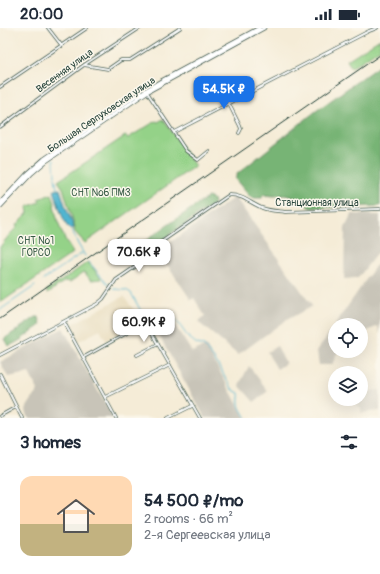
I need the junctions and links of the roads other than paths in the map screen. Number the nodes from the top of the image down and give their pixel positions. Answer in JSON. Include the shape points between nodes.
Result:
{"nodes":[{"id":1,"x":48,"y":28,"type":"edge"},
{"id":2,"x":87,"y":28,"type":"edge"},
{"id":3,"x":140,"y":28,"type":"edge"},
{"id":4,"x":180,"y":28,"type":"edge"},
{"id":5,"x":259,"y":28,"type":"edge"},
{"id":6,"x":264,"y":28,"type":"edge"},
{"id":7,"x":377,"y":28,"type":"edge"},
{"id":8,"x":62,"y":46,"type":"junction"},
{"id":9,"x":84,"y":65,"type":"junction"},
{"id":10,"x":0,"y":87,"type":"edge"},
{"id":11,"x":221,"y":88,"type":"dead end"},
{"id":12,"x":147,"y":92,"type":"junction"},
{"id":13,"x":229,"y":104,"type":"junction"},
{"id":14,"x":1,"y":123,"type":"edge"},
{"id":15,"x":0,"y":127,"type":"edge"},
{"id":16,"x":174,"y":132,"type":"junction"},
{"id":17,"x":239,"y":133,"type":"dead end"},
{"id":18,"x":209,"y":150,"type":"dead end"},
{"id":19,"x":0,"y":203,"type":"edge"},
{"id":20,"x":0,"y":207,"type":"edge"},
{"id":21,"x":380,"y":209,"type":"edge"},
{"id":22,"x":64,"y":322,"type":"junction"},
{"id":23,"x":145,"y":323,"type":"dead end"},
{"id":24,"x":150,"y":332,"type":"dead end"},
{"id":25,"x":158,"y":344,"type":"junction"},
{"id":26,"x":137,"y":355,"type":"dead end"},
{"id":27,"x":0,"y":356,"type":"edge"},
{"id":28,"x":84,"y":357,"type":"junction"},
{"id":29,"x":170,"y":364,"type":"junction"},
{"id":30,"x":0,"y":375,"type":"edge"},
{"id":31,"x":105,"y":397,"type":"junction"},
{"id":32,"x":193,"y":406,"type":"junction"},
{"id":33,"x":16,"y":407,"type":"junction"},
{"id":34,"x":0,"y":416,"type":"edge"},
{"id":35,"x":22,"y":418,"type":"edge"},
{"id":36,"x":116,"y":418,"type":"edge"},
{"id":37,"x":168,"y":418,"type":"edge"},
{"id":38,"x":200,"y":418,"type":"edge"}],
"edges":[{"from":1,"to":8,"type":"street"},
{"from":2,"to":8,"type":"street"},
{"from":3,"to":9,"type":"street","name":"Весенняя улица"},
{"from":4,"to":9,"type":"street","via":[[130,60],[121,60],[108,69]]},
{"from":5,"to":19,"type":"main road","name":"Большая Серпуховская улица","via":[[134,97],[44,159]]},
{"from":6,"to":12,"type":"main road","name":"Большая Серпуховская улица"},
{"from":7,"to":13,"type":"street"},
{"from":8,"to":10,"type":"street"},
{"from":9,"to":14,"type":"street","name":"Весенняя улица","via":[[8,122]]},
{"from":11,"to":13,"type":"street"},
{"from":12,"to":16,"type":"street"},
{"from":12,"to":20,"type":"main road","name":"Большая Серпуховская улица","via":[[44,162]]},
{"from":13,"to":16,"type":"street"},
{"from":13,"to":17,"type":"street","via":[[240,126]]},
{"from":14,"to":15,"type":"street","name":"Весенняя улица"},
{"from":16,"to":18,"type":"street","via":[[186,151],[198,160]]},
{"from":21,"to":22,"type":"street","name":"Станционная улица","via":[[274,211],[241,196],[229,195],[154,248],[151,256],[116,280],[97,304]]},
{"from":22,"to":27,"type":"street","name":"Станционная улица"},
{"from":22,"to":28,"type":"street"},
{"from":23,"to":28,"type":"street"},
{"from":24,"to":25,"type":"street"},
{"from":25,"to":26,"type":"street"},
{"from":25,"to":29,"type":"street"},
{"from":28,"to":31,"type":"street"},
{"from":29,"to":31,"type":"street"},
{"from":29,"to":32,"type":"street"},
{"from":30,"to":33,"type":"street"},
{"from":31,"to":36,"type":"street"},
{"from":32,"to":37,"type":"street"},
{"from":32,"to":38,"type":"street"},
{"from":33,"to":34,"type":"street"},
{"from":33,"to":35,"type":"street"}]}
